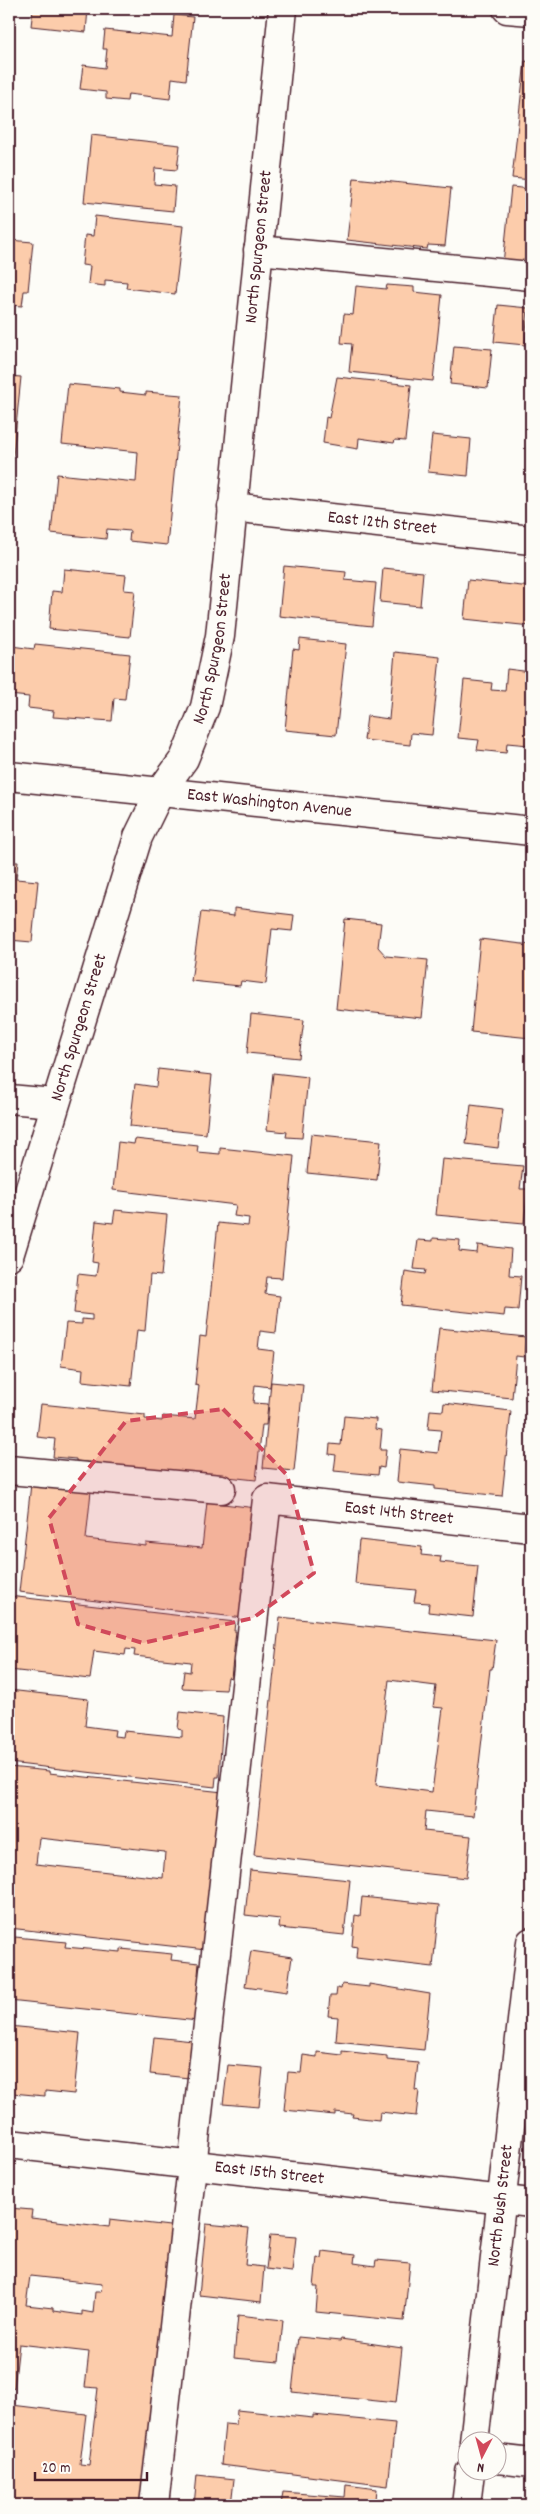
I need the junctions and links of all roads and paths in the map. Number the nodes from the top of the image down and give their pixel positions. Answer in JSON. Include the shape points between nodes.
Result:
{"nodes":[{"id":1,"x":283,"y":9,"type":"edge"},
{"id":2,"x":507,"y":9,"type":"edge"},
{"id":3,"x":531,"y":11,"type":"edge"},
{"id":4,"x":258,"y":250,"type":"junction"},
{"id":5,"x":531,"y":276,"type":"edge"},
{"id":6,"x":232,"y":507,"type":"junction"},
{"id":7,"x":531,"y":540,"type":"edge"},
{"id":8,"x":9,"y":776,"type":"edge"},
{"id":9,"x":160,"y":792,"type":"junction"},
{"id":10,"x":531,"y":831,"type":"edge"},
{"id":11,"x":9,"y":1099,"type":"edge"},
{"id":12,"x":54,"y":1104,"type":"junction"},
{"id":13,"x":9,"y":1256,"type":"edge"},
{"id":14,"x":9,"y":1470,"type":"edge"},
{"id":15,"x":221,"y":1489,"type":"dead end"},
{"id":16,"x":531,"y":1528,"type":"edge"},
{"id":17,"x":531,"y":1942,"type":"edge"},
{"id":18,"x":9,"y":2144,"type":"edge"},
{"id":19,"x":192,"y":2165,"type":"junction"},
{"id":20,"x":503,"y":2200,"type":"junction"},
{"id":21,"x":531,"y":2203,"type":"edge"},
{"id":22,"x":475,"y":2432,"type":"edge"},
{"id":23,"x":508,"y":2460,"type":"edge"},
{"id":24,"x":531,"y":2463,"type":"edge"},
{"id":25,"x":469,"y":2482,"type":"edge"},
{"id":26,"x":154,"y":2505,"type":"edge"},
{"id":27,"x":466,"y":2505,"type":"edge"}],
"edges":[{"from":1,"to":4,"type":"street","name":"North Spurgeon Street"},
{"from":2,"to":3,"type":"street"},
{"from":4,"to":5,"type":"street"},
{"from":4,"to":6,"type":"street","name":"North Spurgeon Street"},
{"from":6,"to":7,"type":"street","name":"East 12th Street"},
{"from":6,"to":9,"type":"street","name":"North Spurgeon Street","via":[[220,636],[206,707],[184,759]]},
{"from":8,"to":9,"type":"street","name":"East Washington Avenue"},
{"from":9,"to":10,"type":"street","name":"East Washington Avenue"},
{"from":9,"to":12,"type":"street","name":"North Spurgeon Street","via":[[138,837]]},
{"from":11,"to":12,"type":"street"},
{"from":12,"to":13,"type":"street","name":"North Spurgeon Street"},
{"from":14,"to":15,"type":"street"},
{"from":16,"to":19,"type":"street","name":"East 14th Street","via":[[267,1499]]},
{"from":17,"to":20,"type":"street","name":"North Bush Street"},
{"from":18,"to":19,"type":"street","name":"East 15th Street"},
{"from":19,"to":20,"type":"street","name":"East 15th Street"},
{"from":19,"to":26,"type":"street"},
{"from":20,"to":21,"type":"street","name":"East 15th Street"},
{"from":20,"to":22,"type":"street","name":"North Bush Street"},
{"from":23,"to":24,"type":"street"},
{"from":25,"to":27,"type":"street"}]}
